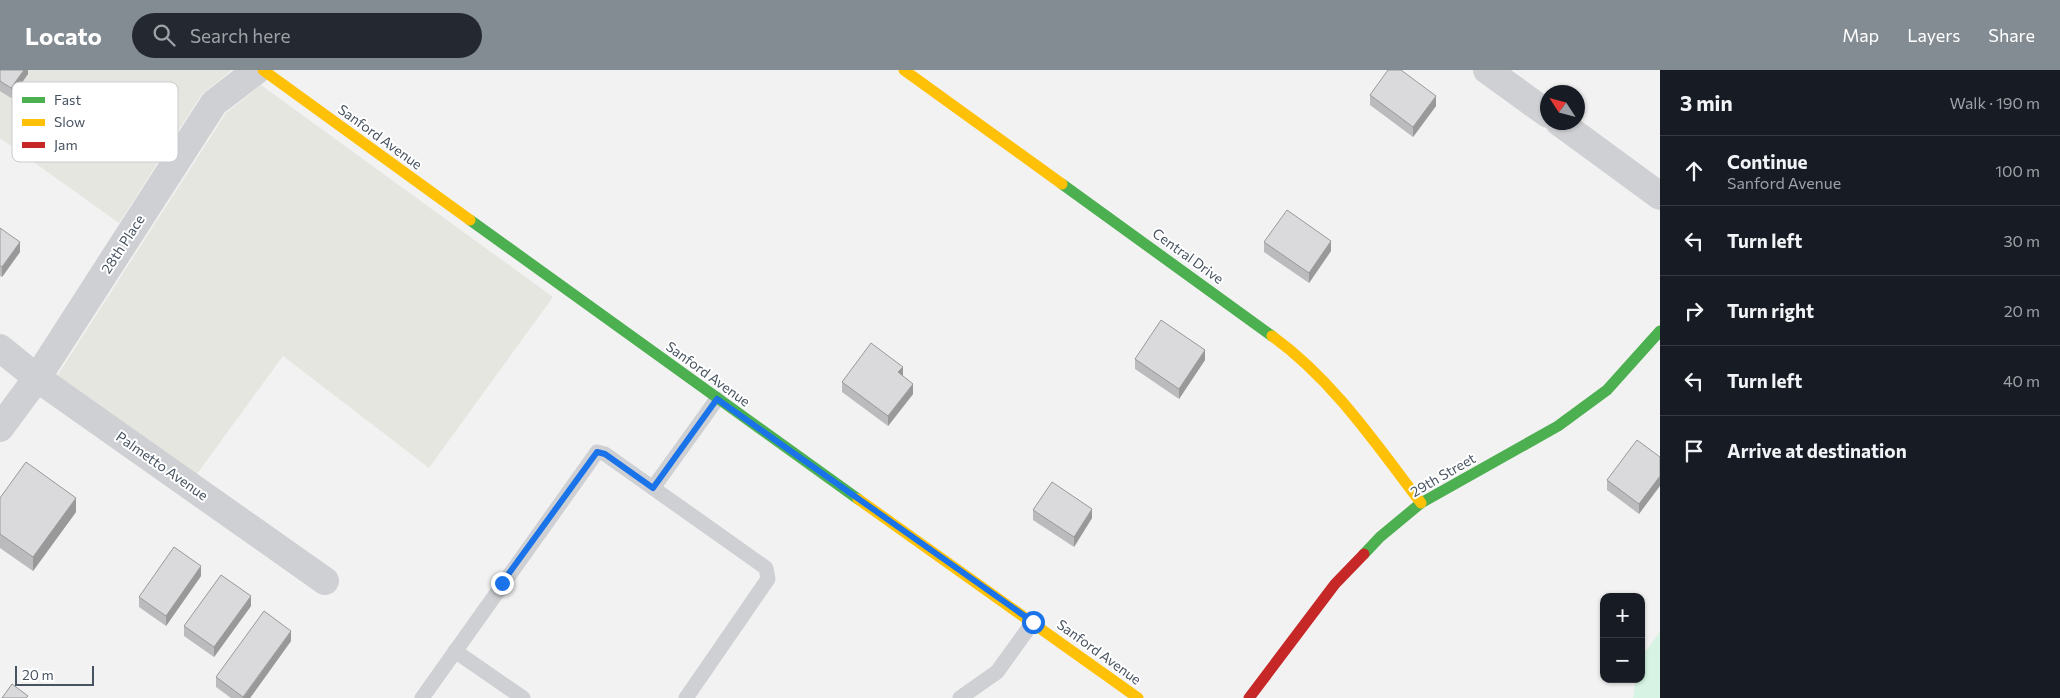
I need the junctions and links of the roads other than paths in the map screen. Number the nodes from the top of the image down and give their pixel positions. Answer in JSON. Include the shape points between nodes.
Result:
{"nodes":[{"id":1,"x":257,"y":70,"type":"edge"},
{"id":2,"x":263,"y":70,"type":"edge"},
{"id":3,"x":904,"y":70,"type":"edge"},
{"id":4,"x":1487,"y":70,"type":"edge"},
{"id":5,"x":1540,"y":108,"type":"edge"},
{"id":6,"x":1570,"y":130,"type":"edge"},
{"id":7,"x":178,"y":159,"type":"edge"},
{"id":8,"x":176,"y":162,"type":"edge"},
{"id":9,"x":1660,"y":196,"type":"edge"},
{"id":10,"x":1660,"y":330,"type":"edge"},
{"id":11,"x":0,"y":348,"type":"edge"},
{"id":12,"x":38,"y":378,"type":"junction"},
{"id":13,"x":717,"y":399,"type":"junction"},
{"id":14,"x":0,"y":428,"type":"edge"},
{"id":15,"x":653,"y":488,"type":"junction"},
{"id":16,"x":1421,"y":503,"type":"junction"},
{"id":17,"x":325,"y":581,"type":"dead end"},
{"id":18,"x":1033,"y":622,"type":"junction"},
{"id":19,"x":454,"y":651,"type":"junction"},
{"id":20,"x":422,"y":698,"type":"edge"},
{"id":21,"x":523,"y":698,"type":"edge"},
{"id":22,"x":686,"y":698,"type":"edge"},
{"id":23,"x":960,"y":698,"type":"edge"},
{"id":24,"x":1138,"y":698,"type":"edge"},
{"id":25,"x":1249,"y":698,"type":"edge"}],
"edges":[{"from":1,"to":7,"type":"street","name":"28th Place","via":[[214,103]]},
{"from":2,"to":13,"type":"street","name":"Sanford Avenue"},
{"from":3,"to":16,"type":"street","name":"Central Drive","via":[[1285,345],[1352,410]]},
{"from":4,"to":5,"type":"street"},
{"from":6,"to":9,"type":"street"},
{"from":8,"to":12,"type":"street","name":"28th Place"},
{"from":10,"to":16,"type":"street","name":"29th Street","via":[[1607,390],[1558,426]]},
{"from":11,"to":12,"type":"street","name":"Palmetto Avenue"},
{"from":12,"to":14,"type":"street","name":"28th Place"},
{"from":12,"to":17,"type":"street","name":"Palmetto Avenue"},
{"from":13,"to":15,"type":"lane"},
{"from":13,"to":18,"type":"street","name":"Sanford Avenue"},
{"from":15,"to":19,"type":"lane","via":[[605,454],[597,452]]},
{"from":15,"to":22,"type":"lane","via":[[766,568],[768,578]]},
{"from":16,"to":25,"type":"street","name":"29th Street","via":[[1380,537],[1335,584]]},
{"from":18,"to":23,"type":"lane","via":[[997,672]]},
{"from":18,"to":24,"type":"street","name":"Sanford Avenue"},
{"from":19,"to":20,"type":"lane"},
{"from":19,"to":21,"type":"lane"}]}
